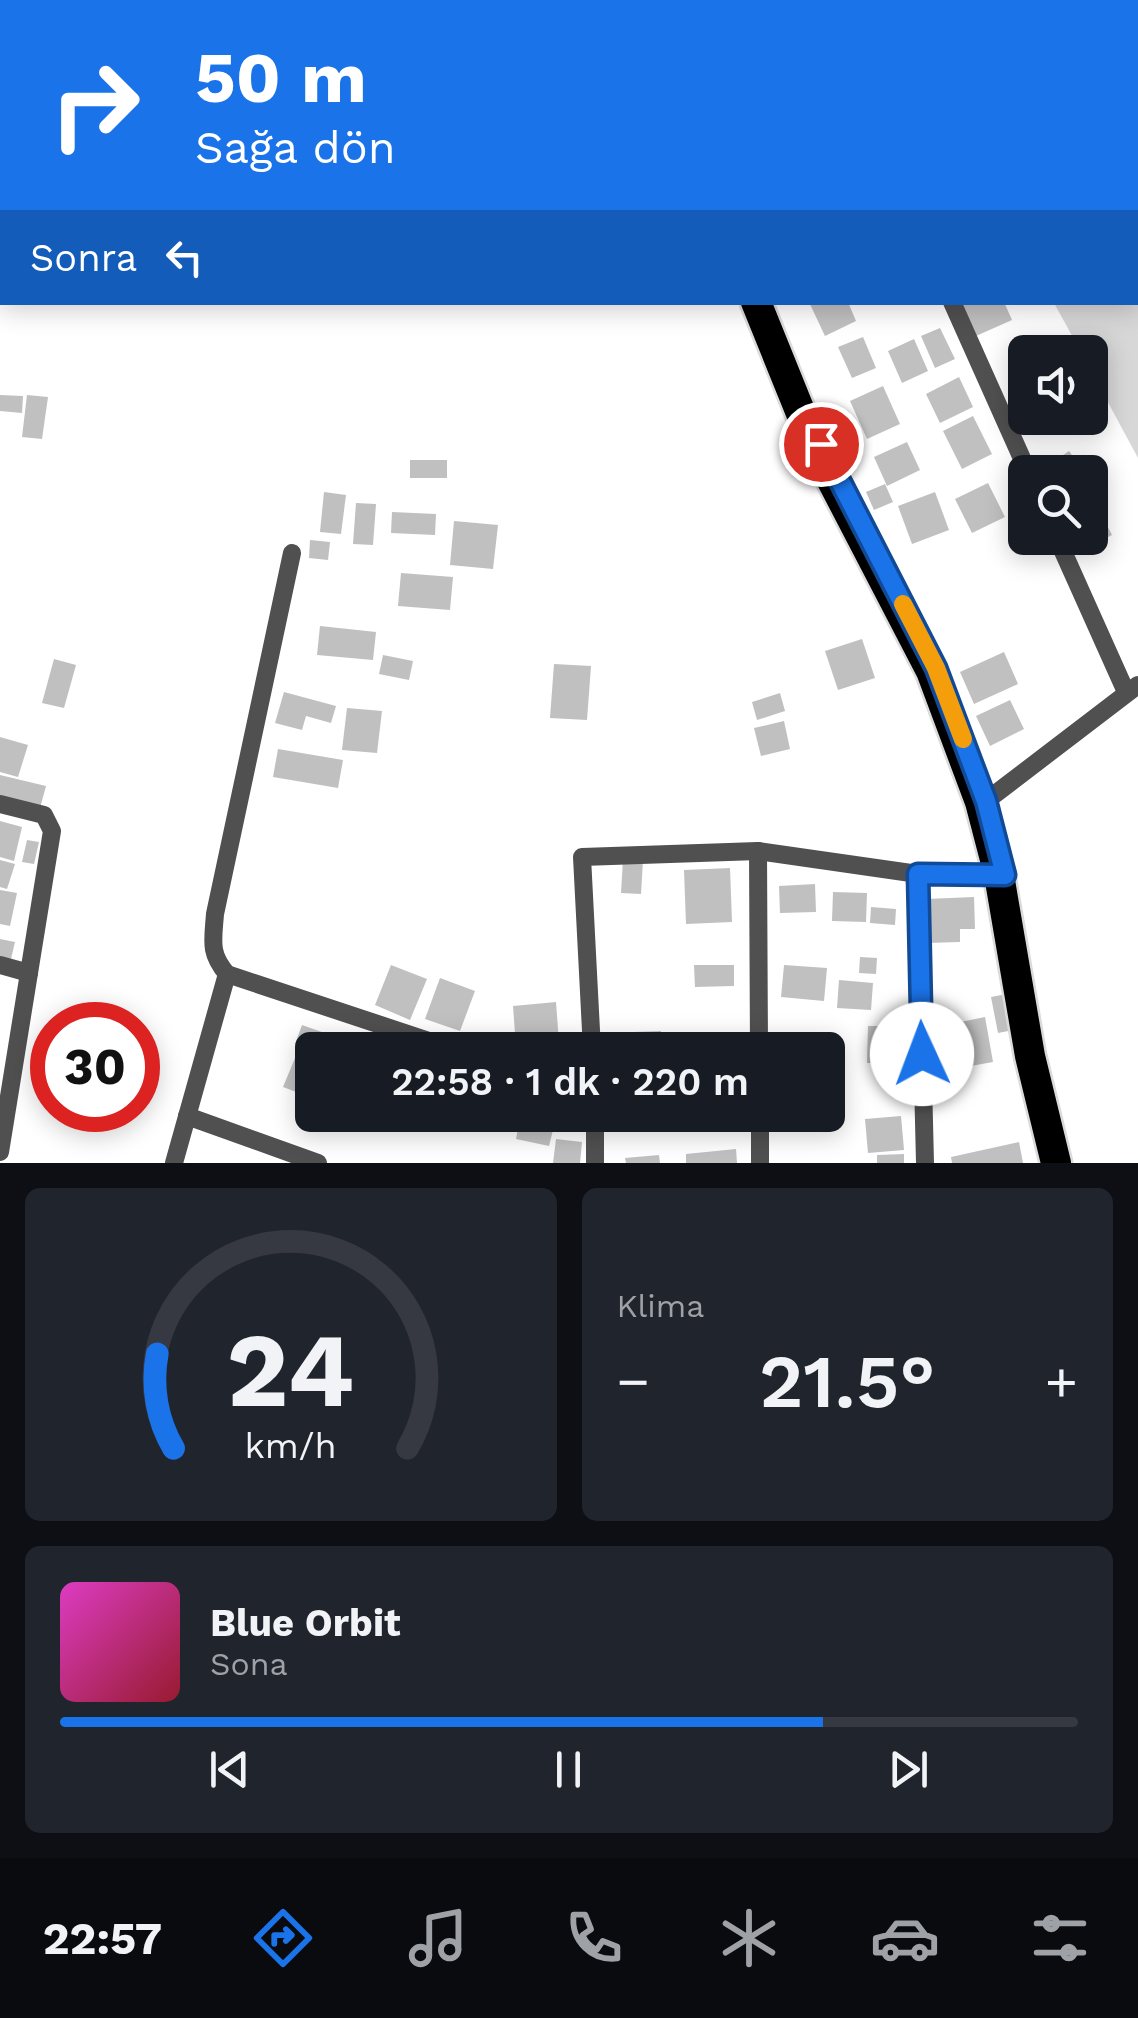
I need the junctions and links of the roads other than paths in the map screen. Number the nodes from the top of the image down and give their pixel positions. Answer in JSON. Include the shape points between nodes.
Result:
{"nodes":[{"id":1,"x":757,"y":305,"type":"edge"},
{"id":2,"x":765,"y":305,"type":"edge"},
{"id":3,"x":953,"y":305,"type":"edge"},
{"id":4,"x":1020,"y":455,"type":"edge"},
{"id":5,"x":292,"y":553,"type":"dead end"},
{"id":6,"x":1065,"y":555,"type":"edge"},
{"id":7,"x":1132,"y":689,"type":"edge"},
{"id":8,"x":984,"y":795,"type":"junction"},
{"id":9,"x":0,"y":804,"type":"edge"},
{"id":10,"x":758,"y":850,"type":"junction"},
{"id":11,"x":918,"y":874,"type":"junction"},
{"id":12,"x":1002,"y":875,"type":"junction"},
{"id":13,"x":0,"y":965,"type":"edge"},
{"id":14,"x":29,"y":973,"type":"junction"},
{"id":15,"x":227,"y":974,"type":"junction"},
{"id":16,"x":402,"y":1032,"type":"edge"},
{"id":17,"x":591,"y":1032,"type":"edge"},
{"id":18,"x":759,"y":1032,"type":"edge"},
{"id":19,"x":187,"y":1116,"type":"junction"},
{"id":20,"x":2,"y":1124,"type":"edge"},
{"id":21,"x":594,"y":1132,"type":"edge"},
{"id":22,"x":760,"y":1132,"type":"edge"},
{"id":23,"x":0,"y":1152,"type":"edge"},
{"id":24,"x":174,"y":1163,"type":"edge"},
{"id":25,"x":318,"y":1163,"type":"edge"},
{"id":26,"x":595,"y":1163,"type":"edge"},
{"id":27,"x":760,"y":1163,"type":"edge"},
{"id":28,"x":925,"y":1163,"type":"edge"},
{"id":29,"x":1056,"y":1163,"type":"edge"},
{"id":30,"x":1064,"y":1163,"type":"edge"}],
"edges":[{"from":1,"to":12,"type":"highway","via":[[814,448],[931,671]]},
{"from":2,"to":8,"type":"highway","via":[[821,444],[936,668]]},
{"from":3,"to":4,"type":"street"},
{"from":5,"to":15,"type":"street","via":[[215,914],[215,960]]},
{"from":6,"to":7,"type":"street"},
{"from":7,"to":8,"type":"street"},
{"from":8,"to":12,"type":"highway"},
{"from":9,"to":14,"type":"street","via":[[44,815],[52,831]]},
{"from":10,"to":11,"type":"street"},
{"from":10,"to":17,"type":"street","via":[[582,857]]},
{"from":10,"to":18,"type":"street"},
{"from":11,"to":12,"type":"street"},
{"from":11,"to":28,"type":"street"},
{"from":12,"to":29,"type":"highway","via":[[1030,1056]]},
{"from":12,"to":30,"type":"highway"},
{"from":13,"to":14,"type":"street"},
{"from":14,"to":20,"type":"street"},
{"from":15,"to":16,"type":"street"},
{"from":15,"to":19,"type":"street"},
{"from":19,"to":24,"type":"street"},
{"from":19,"to":25,"type":"street"},
{"from":20,"to":23,"type":"street"},
{"from":21,"to":26,"type":"street"},
{"from":22,"to":27,"type":"street"}]}
